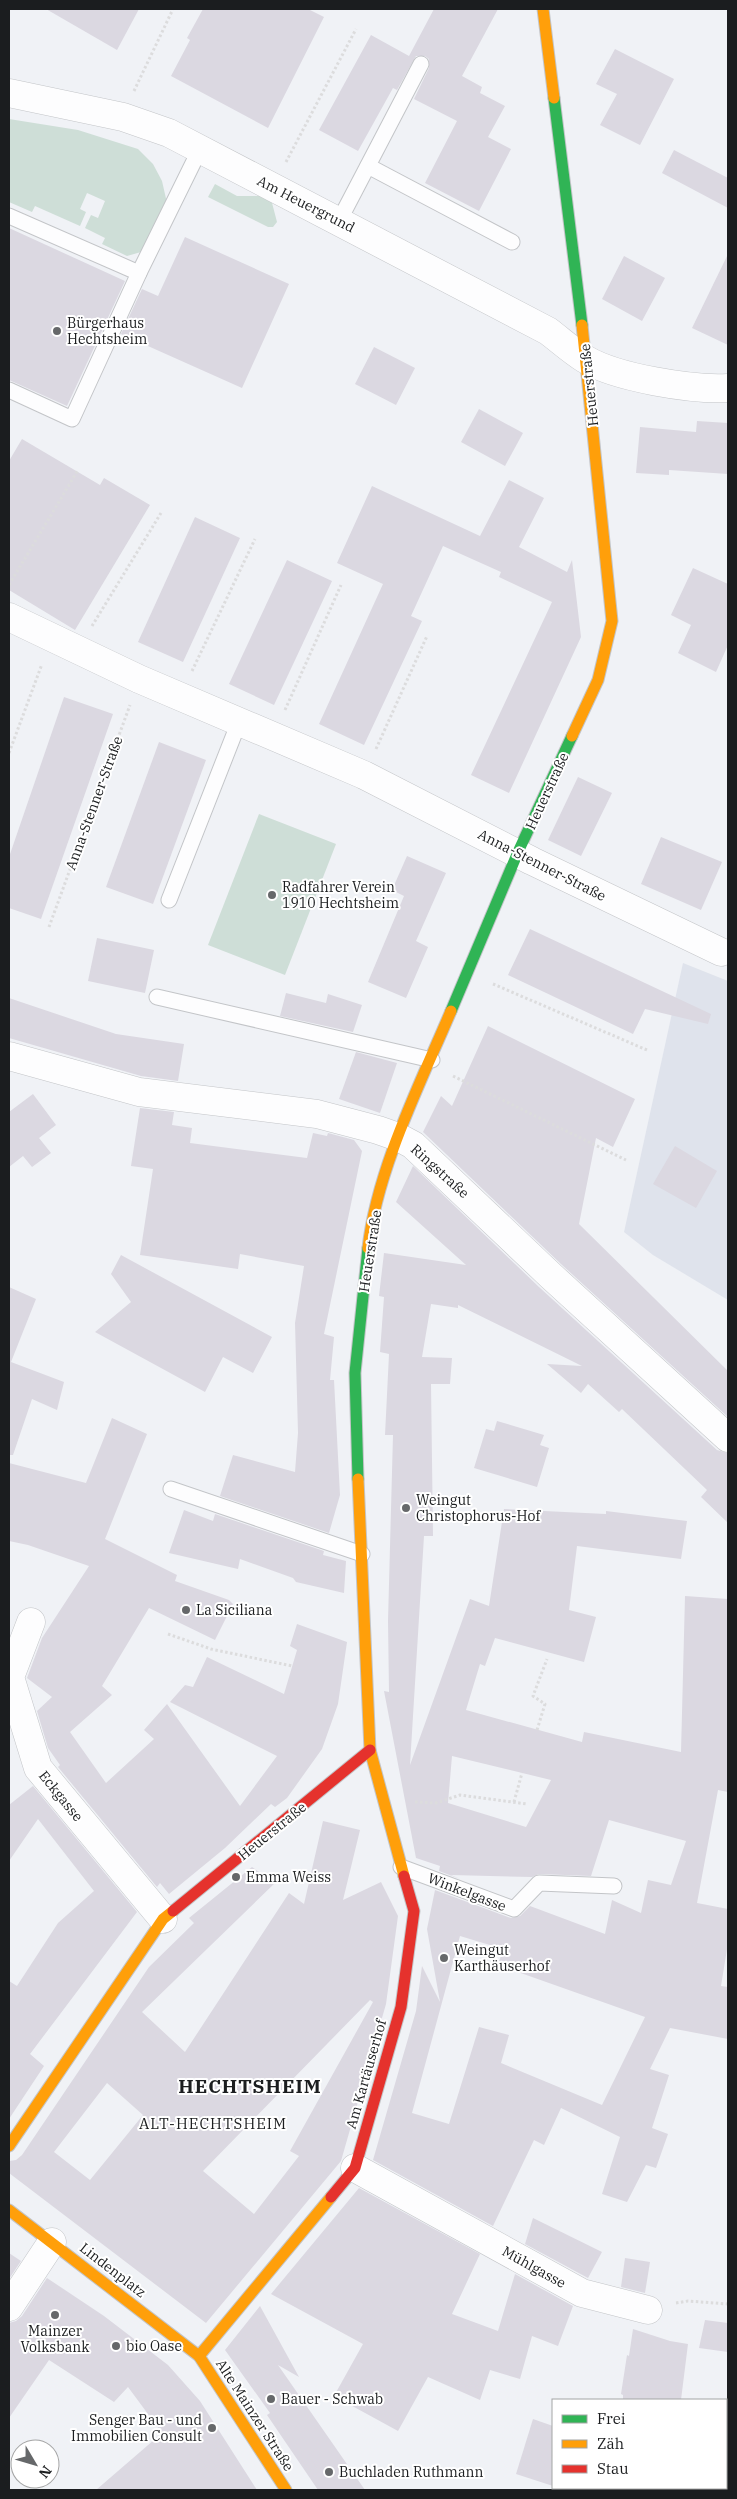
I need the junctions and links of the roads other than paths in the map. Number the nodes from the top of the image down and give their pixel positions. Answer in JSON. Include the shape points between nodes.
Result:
{"nodes":[{"id":1,"x":543,"y":9,"type":"edge"},
{"id":2,"x":421,"y":64,"type":"dead end"},
{"id":3,"x":9,"y":93,"type":"edge"},
{"id":4,"x":200,"y":149,"type":"junction"},
{"id":5,"x":368,"y":166,"type":"junction"},
{"id":6,"x":9,"y":216,"type":"edge"},
{"id":7,"x":339,"y":221,"type":"junction"},
{"id":8,"x":512,"y":242,"type":"dead end"},
{"id":9,"x":139,"y":273,"type":"junction"},
{"id":10,"x":586,"y":359,"type":"junction"},
{"id":11,"x":728,"y":388,"type":"edge"},
{"id":12,"x":9,"y":390,"type":"edge"},
{"id":13,"x":9,"y":617,"type":"edge"},
{"id":14,"x":238,"y":722,"type":"junction"},
{"id":15,"x":518,"y":852,"type":"junction"},
{"id":16,"x":169,"y":900,"type":"dead end"},
{"id":17,"x":725,"y":947,"type":"edge"},
{"id":18,"x":157,"y":997,"type":"dead end"},
{"id":19,"x":9,"y":1056,"type":"edge"},
{"id":20,"x":432,"y":1060,"type":"junction"},
{"id":21,"x":398,"y":1137,"type":"junction"},
{"id":22,"x":728,"y":1438,"type":"edge"},
{"id":23,"x":171,"y":1488,"type":"dead end"},
{"id":24,"x":362,"y":1554,"type":"junction"},
{"id":25,"x":31,"y":1622,"type":"dead end"},
{"id":26,"x":370,"y":1750,"type":"junction"},
{"id":27,"x":401,"y":1867,"type":"junction"},
{"id":28,"x":614,"y":1886,"type":"dead end"},
{"id":29,"x":163,"y":1919,"type":"junction"},
{"id":30,"x":9,"y":2146,"type":"edge"},
{"id":31,"x":356,"y":2168,"type":"junction"},
{"id":32,"x":9,"y":2210,"type":"edge"},
{"id":33,"x":52,"y":2242,"type":"junction"},
{"id":34,"x":9,"y":2307,"type":"edge"},
{"id":35,"x":648,"y":2310,"type":"road end"},
{"id":36,"x":199,"y":2356,"type":"junction"},
{"id":37,"x":286,"y":2490,"type":"edge"}],
"edges":[{"from":1,"to":10,"type":"street","name":"Heuerstraße"},
{"from":2,"to":5,"type":"lane"},
{"from":3,"to":4,"type":"street","name":"Am Heuergrund","via":[[123,117],[169,133]]},
{"from":4,"to":7,"type":"street","name":"Am Heuergrund"},
{"from":4,"to":9,"type":"lane"},
{"from":5,"to":7,"type":"lane"},
{"from":5,"to":8,"type":"lane"},
{"from":6,"to":9,"type":"lane"},
{"from":7,"to":10,"type":"street","name":"Am Heuergrund","via":[[548,331]]},
{"from":9,"to":12,"type":"lane","via":[[72,419]]},
{"from":10,"to":11,"type":"street","name":"Am Heuergrund","via":[[646,379],[703,389]]},
{"from":10,"to":15,"type":"street","name":"Heuerstraße","via":[[612,621],[598,680]]},
{"from":13,"to":14,"type":"street","name":"Anna-Stenner-Straße"},
{"from":14,"to":15,"type":"street","name":"Anna-Stenner-Straße","via":[[364,776]]},
{"from":14,"to":16,"type":"lane"},
{"from":15,"to":17,"type":"street","name":"Anna-Stenner-Straße","via":[[683,935]]},
{"from":15,"to":20,"type":"street","name":"Heuerstraße"},
{"from":18,"to":20,"type":"lane"},
{"from":19,"to":21,"type":"street","name":"Ringstraße","via":[[139,1092],[317,1114]]},
{"from":20,"to":21,"type":"street","name":"Heuerstraße"},
{"from":21,"to":22,"type":"street","name":"Ringstraße","via":[[413,1145]]},
{"from":21,"to":24,"type":"street","name":"Heuerstraße","via":[[371,1224],[355,1373]]},
{"from":23,"to":24,"type":"lane"},
{"from":24,"to":26,"type":"street","name":"Heuerstraße"},
{"from":25,"to":29,"type":"street","name":"Eckgasse","via":[[10,1677],[38,1768]]},
{"from":26,"to":27,"type":"street","name":"Am Kartäuserhof"},
{"from":26,"to":29,"type":"street","name":"Heuerstraße"},
{"from":27,"to":28,"type":"lane","name":"Winkelgasse","via":[[514,1909],[539,1883]]},
{"from":27,"to":31,"type":"street","name":"Am Kartäuserhof","via":[[414,1911],[401,2006]]},
{"from":29,"to":30,"type":"street","name":"Heuerstraße"},
{"from":31,"to":35,"type":"street","name":"Mühlgasse","via":[[582,2293]]},
{"from":31,"to":36,"type":"street","name":"Am Kartäuserhof"},
{"from":32,"to":33,"type":"street","name":"Lindenplatz"},
{"from":33,"to":34,"type":"street"},
{"from":33,"to":36,"type":"street","name":"Lindenplatz"},
{"from":36,"to":37,"type":"street","name":"Alte Mainzer Straße"}]}
